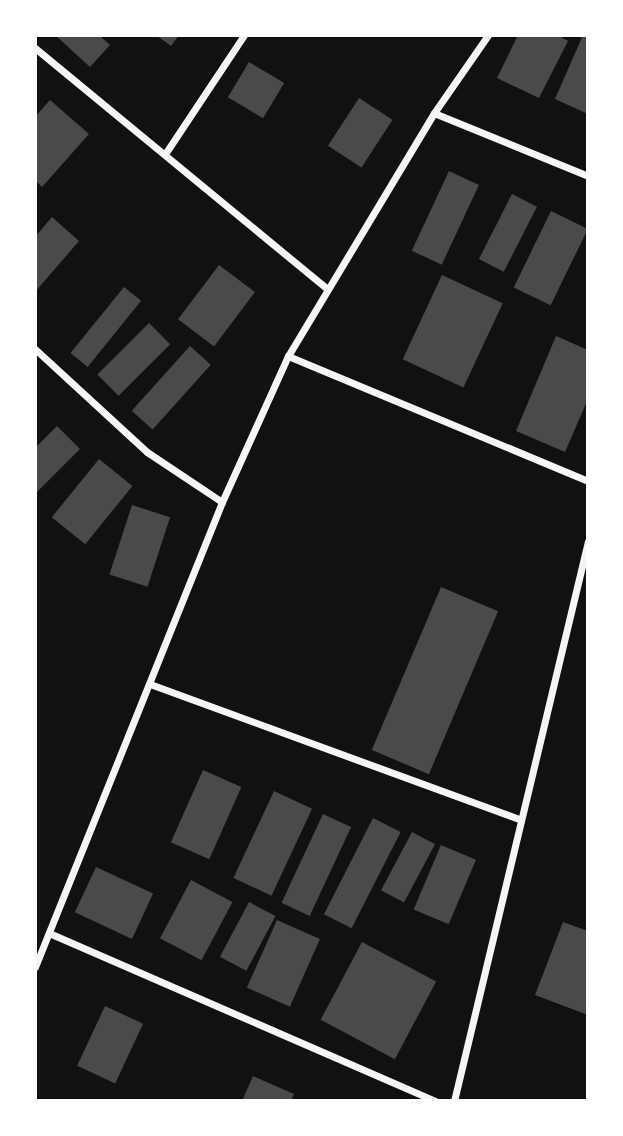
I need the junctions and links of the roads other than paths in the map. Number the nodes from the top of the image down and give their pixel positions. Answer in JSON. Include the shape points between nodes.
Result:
{"nodes":[{"id":1,"x":244,"y":35,"type":"edge"},
{"id":2,"x":488,"y":35,"type":"edge"},
{"id":3,"x":35,"y":48,"type":"edge"},
{"id":4,"x":434,"y":113,"type":"junction"},
{"id":5,"x":165,"y":154,"type":"junction"},
{"id":6,"x":588,"y":176,"type":"edge"},
{"id":7,"x":326,"y":288,"type":"junction"},
{"id":8,"x":35,"y":349,"type":"edge"},
{"id":9,"x":288,"y":356,"type":"junction"},
{"id":10,"x":588,"y":481,"type":"edge"},
{"id":11,"x":222,"y":502,"type":"junction"},
{"id":12,"x":588,"y":541,"type":"edge"},
{"id":13,"x":150,"y":684,"type":"junction"},
{"id":14,"x":521,"y":820,"type":"junction"},
{"id":15,"x":49,"y":933,"type":"junction"},
{"id":16,"x":35,"y":967,"type":"edge"},
{"id":17,"x":435,"y":1101,"type":"edge"},
{"id":18,"x":454,"y":1101,"type":"edge"}],
"edges":[{"from":1,"to":5,"type":"street"},
{"from":2,"to":4,"type":"street"},
{"from":3,"to":5,"type":"street"},
{"from":4,"to":6,"type":"street"},
{"from":4,"to":7,"type":"street"},
{"from":5,"to":7,"type":"street"},
{"from":7,"to":9,"type":"street"},
{"from":8,"to":11,"type":"street","via":[[147,452]]},
{"from":9,"to":10,"type":"street"},
{"from":9,"to":11,"type":"street"},
{"from":11,"to":13,"type":"street"},
{"from":12,"to":14,"type":"street"},
{"from":13,"to":14,"type":"street"},
{"from":13,"to":15,"type":"street"},
{"from":14,"to":18,"type":"street"},
{"from":15,"to":16,"type":"street"},
{"from":15,"to":17,"type":"street"}]}
